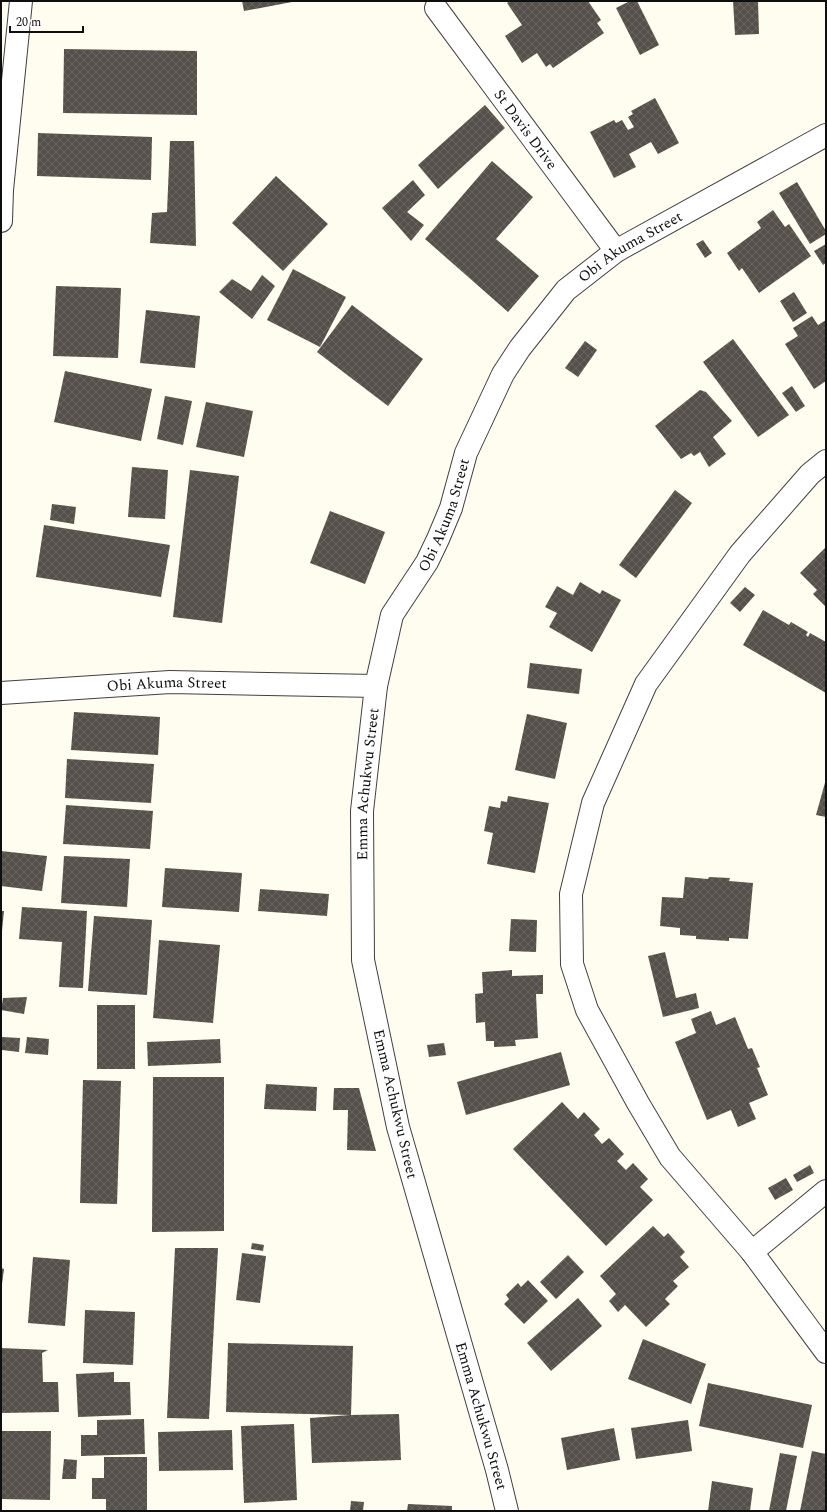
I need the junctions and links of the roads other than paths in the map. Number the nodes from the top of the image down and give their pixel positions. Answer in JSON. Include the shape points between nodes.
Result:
{"nodes":[{"id":1,"x":21,"y":1,"type":"edge"},
{"id":2,"x":436,"y":8,"type":"dead end"},
{"id":3,"x":826,"y":135,"type":"edge"},
{"id":4,"x":1,"y":221,"type":"edge"},
{"id":5,"x":616,"y":251,"type":"junction"},
{"id":6,"x":826,"y":461,"type":"edge"},
{"id":7,"x":376,"y":686,"type":"junction"},
{"id":8,"x":1,"y":694,"type":"edge"},
{"id":9,"x":826,"y":1191,"type":"edge"},
{"id":10,"x":752,"y":1252,"type":"junction"},
{"id":11,"x":826,"y":1352,"type":"edge"},
{"id":12,"x":507,"y":1511,"type":"edge"}],
"edges":[{"from":1,"to":4,"type":"street"},
{"from":2,"to":5,"type":"street","name":"St Davis Drive"},
{"from":3,"to":5,"type":"street","name":"Obi Akuma Street"},
{"from":5,"to":7,"type":"street","name":"Obi Akuma Street","via":[[566,290],[503,374],[466,453],[451,508],[438,539],[427,562],[392,615]]},
{"from":6,"to":10,"type":"street","via":[[810,474],[740,554],[646,684],[593,803],[571,894],[572,964],[587,1010],[670,1157]]},
{"from":7,"to":8,"type":"street","name":"Obi Akuma Street","via":[[170,682]]},
{"from":7,"to":12,"type":"street","name":"Emma Achukwu Street","via":[[362,811],[363,960],[398,1127]]},
{"from":9,"to":10,"type":"street"},
{"from":10,"to":11,"type":"street"}]}
